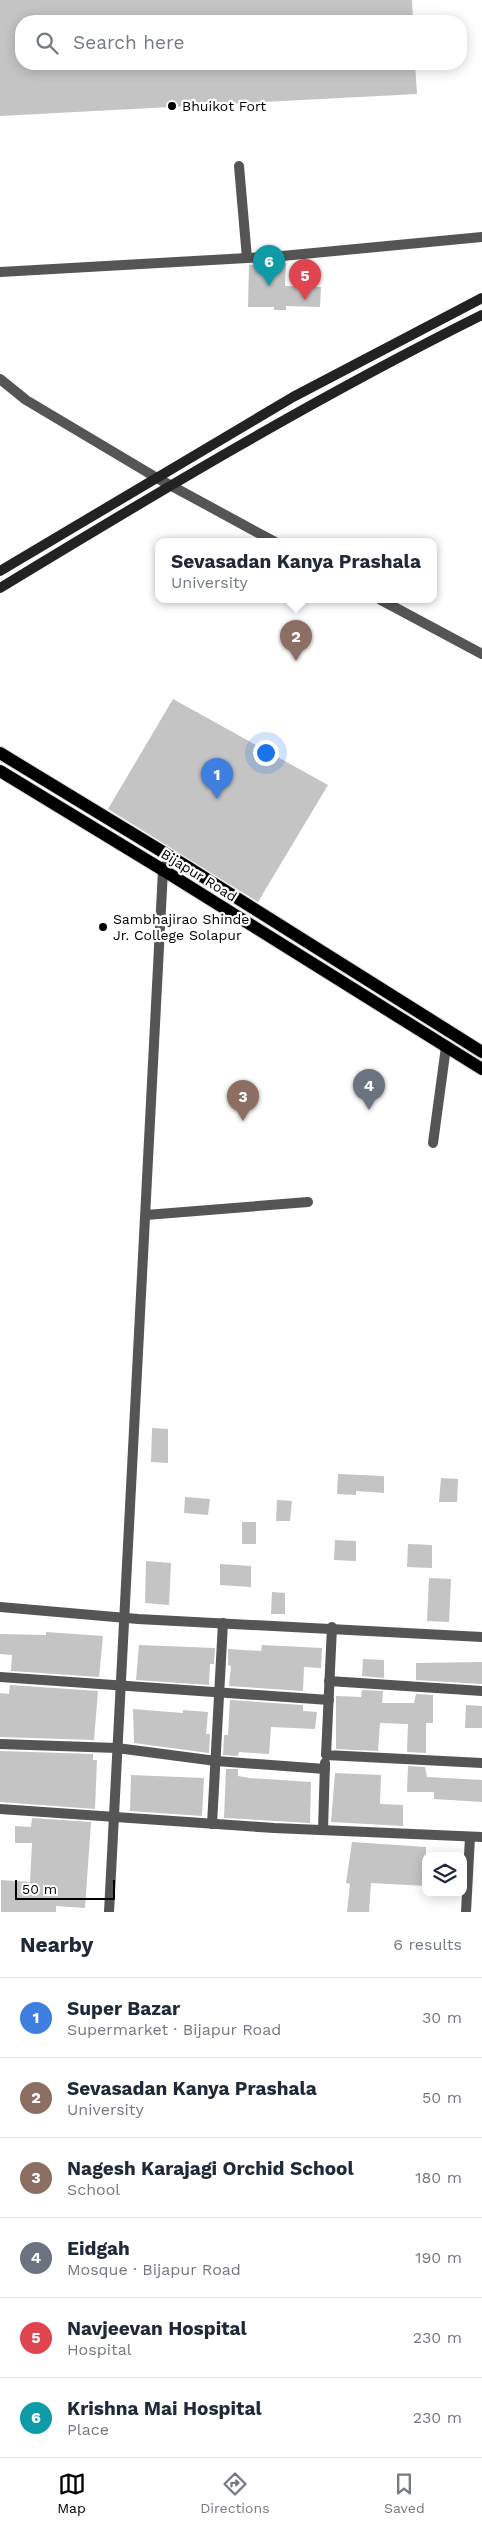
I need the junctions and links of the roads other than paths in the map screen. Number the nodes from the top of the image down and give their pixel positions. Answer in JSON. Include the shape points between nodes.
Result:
{"nodes":[{"id":1,"x":239,"y":166,"type":"dead end"},
{"id":2,"x":482,"y":237,"type":"edge"},
{"id":3,"x":247,"y":258,"type":"junction"},
{"id":4,"x":0,"y":272,"type":"edge"},
{"id":5,"x":482,"y":298,"type":"edge"},
{"id":6,"x":482,"y":315,"type":"edge"},
{"id":7,"x":0,"y":379,"type":"edge"},
{"id":8,"x":156,"y":478,"type":"junction"},
{"id":9,"x":170,"y":485,"type":"junction"},
{"id":10,"x":269,"y":538,"type":"edge"},
{"id":11,"x":0,"y":571,"type":"edge"},
{"id":12,"x":0,"y":588,"type":"edge"},
{"id":13,"x":388,"y":603,"type":"edge"},
{"id":14,"x":482,"y":654,"type":"edge"},
{"id":15,"x":0,"y":753,"type":"edge"},
{"id":16,"x":0,"y":771,"type":"edge"},
{"id":17,"x":171,"y":857,"type":"junction"},
{"id":18,"x":163,"y":870,"type":"junction"},
{"id":19,"x":446,"y":1047,"type":"junction"},
{"id":20,"x":482,"y":1052,"type":"edge"},
{"id":21,"x":482,"y":1069,"type":"edge"},
{"id":22,"x":433,"y":1143,"type":"dead end"},
{"id":23,"x":308,"y":1202,"type":"dead end"},
{"id":24,"x":146,"y":1215,"type":"junction"},
{"id":25,"x":0,"y":1607,"type":"edge"},
{"id":26,"x":123,"y":1618,"type":"junction"},
{"id":27,"x":223,"y":1623,"type":"junction"},
{"id":28,"x":332,"y":1627,"type":"junction"},
{"id":29,"x":482,"y":1637,"type":"edge"},
{"id":30,"x":0,"y":1676,"type":"edge"},
{"id":31,"x":329,"y":1681,"type":"junction"},
{"id":32,"x":120,"y":1685,"type":"junction"},
{"id":33,"x":482,"y":1691,"type":"edge"},
{"id":34,"x":219,"y":1692,"type":"junction"},
{"id":35,"x":328,"y":1700,"type":"junction"},
{"id":36,"x":0,"y":1744,"type":"edge"},
{"id":37,"x":116,"y":1748,"type":"junction"},
{"id":38,"x":326,"y":1755,"type":"junction"},
{"id":39,"x":216,"y":1760,"type":"junction"},
{"id":40,"x":482,"y":1762,"type":"edge"},
{"id":41,"x":325,"y":1769,"type":"junction"},
{"id":42,"x":0,"y":1809,"type":"edge"},
{"id":43,"x":114,"y":1817,"type":"junction"},
{"id":44,"x":212,"y":1824,"type":"junction"},
{"id":45,"x":323,"y":1830,"type":"junction"},
{"id":46,"x":470,"y":1837,"type":"junction"},
{"id":47,"x":482,"y":1837,"type":"edge"},
{"id":48,"x":109,"y":1912,"type":"edge"},
{"id":49,"x":466,"y":1912,"type":"edge"}],
"edges":[{"from":1,"to":3,"type":"street"},
{"from":2,"to":3,"type":"street"},
{"from":3,"to":4,"type":"street"},
{"from":5,"to":8,"type":"main road","via":[[292,397]]},
{"from":6,"to":9,"type":"main road"},
{"from":7,"to":8,"type":"street","via":[[26,400]]},
{"from":8,"to":9,"type":"street"},
{"from":8,"to":11,"type":"main road"},
{"from":9,"to":10,"type":"street"},
{"from":9,"to":12,"type":"main road"},
{"from":13,"to":14,"type":"street"},
{"from":15,"to":17,"type":"main road"},
{"from":16,"to":18,"type":"main road","name":"Bijapur Road"},
{"from":17,"to":18,"type":"street"},
{"from":17,"to":20,"type":"main road"},
{"from":18,"to":19,"type":"main road","name":"Bijapur Road"},
{"from":18,"to":24,"type":"street"},
{"from":19,"to":21,"type":"main road","name":"Bijapur Road"},
{"from":19,"to":22,"type":"street"},
{"from":23,"to":24,"type":"street"},
{"from":24,"to":26,"type":"street"},
{"from":25,"to":26,"type":"street"},
{"from":26,"to":27,"type":"street"},
{"from":26,"to":32,"type":"street"},
{"from":27,"to":28,"type":"street"},
{"from":27,"to":34,"type":"street"},
{"from":28,"to":29,"type":"street"},
{"from":28,"to":31,"type":"street"},
{"from":30,"to":32,"type":"street"},
{"from":31,"to":33,"type":"street"},
{"from":31,"to":35,"type":"street"},
{"from":32,"to":34,"type":"street"},
{"from":32,"to":37,"type":"street"},
{"from":34,"to":35,"type":"street"},
{"from":34,"to":39,"type":"street"},
{"from":35,"to":38,"type":"street"},
{"from":36,"to":37,"type":"street"},
{"from":37,"to":39,"type":"street"},
{"from":37,"to":43,"type":"street"},
{"from":38,"to":40,"type":"street"},
{"from":38,"to":41,"type":"street"},
{"from":39,"to":41,"type":"street"},
{"from":39,"to":44,"type":"street"},
{"from":41,"to":45,"type":"street"},
{"from":42,"to":43,"type":"street"},
{"from":43,"to":44,"type":"street"},
{"from":43,"to":48,"type":"street"},
{"from":44,"to":45,"type":"street"},
{"from":45,"to":46,"type":"street"},
{"from":46,"to":47,"type":"street"},
{"from":46,"to":49,"type":"street"}]}
